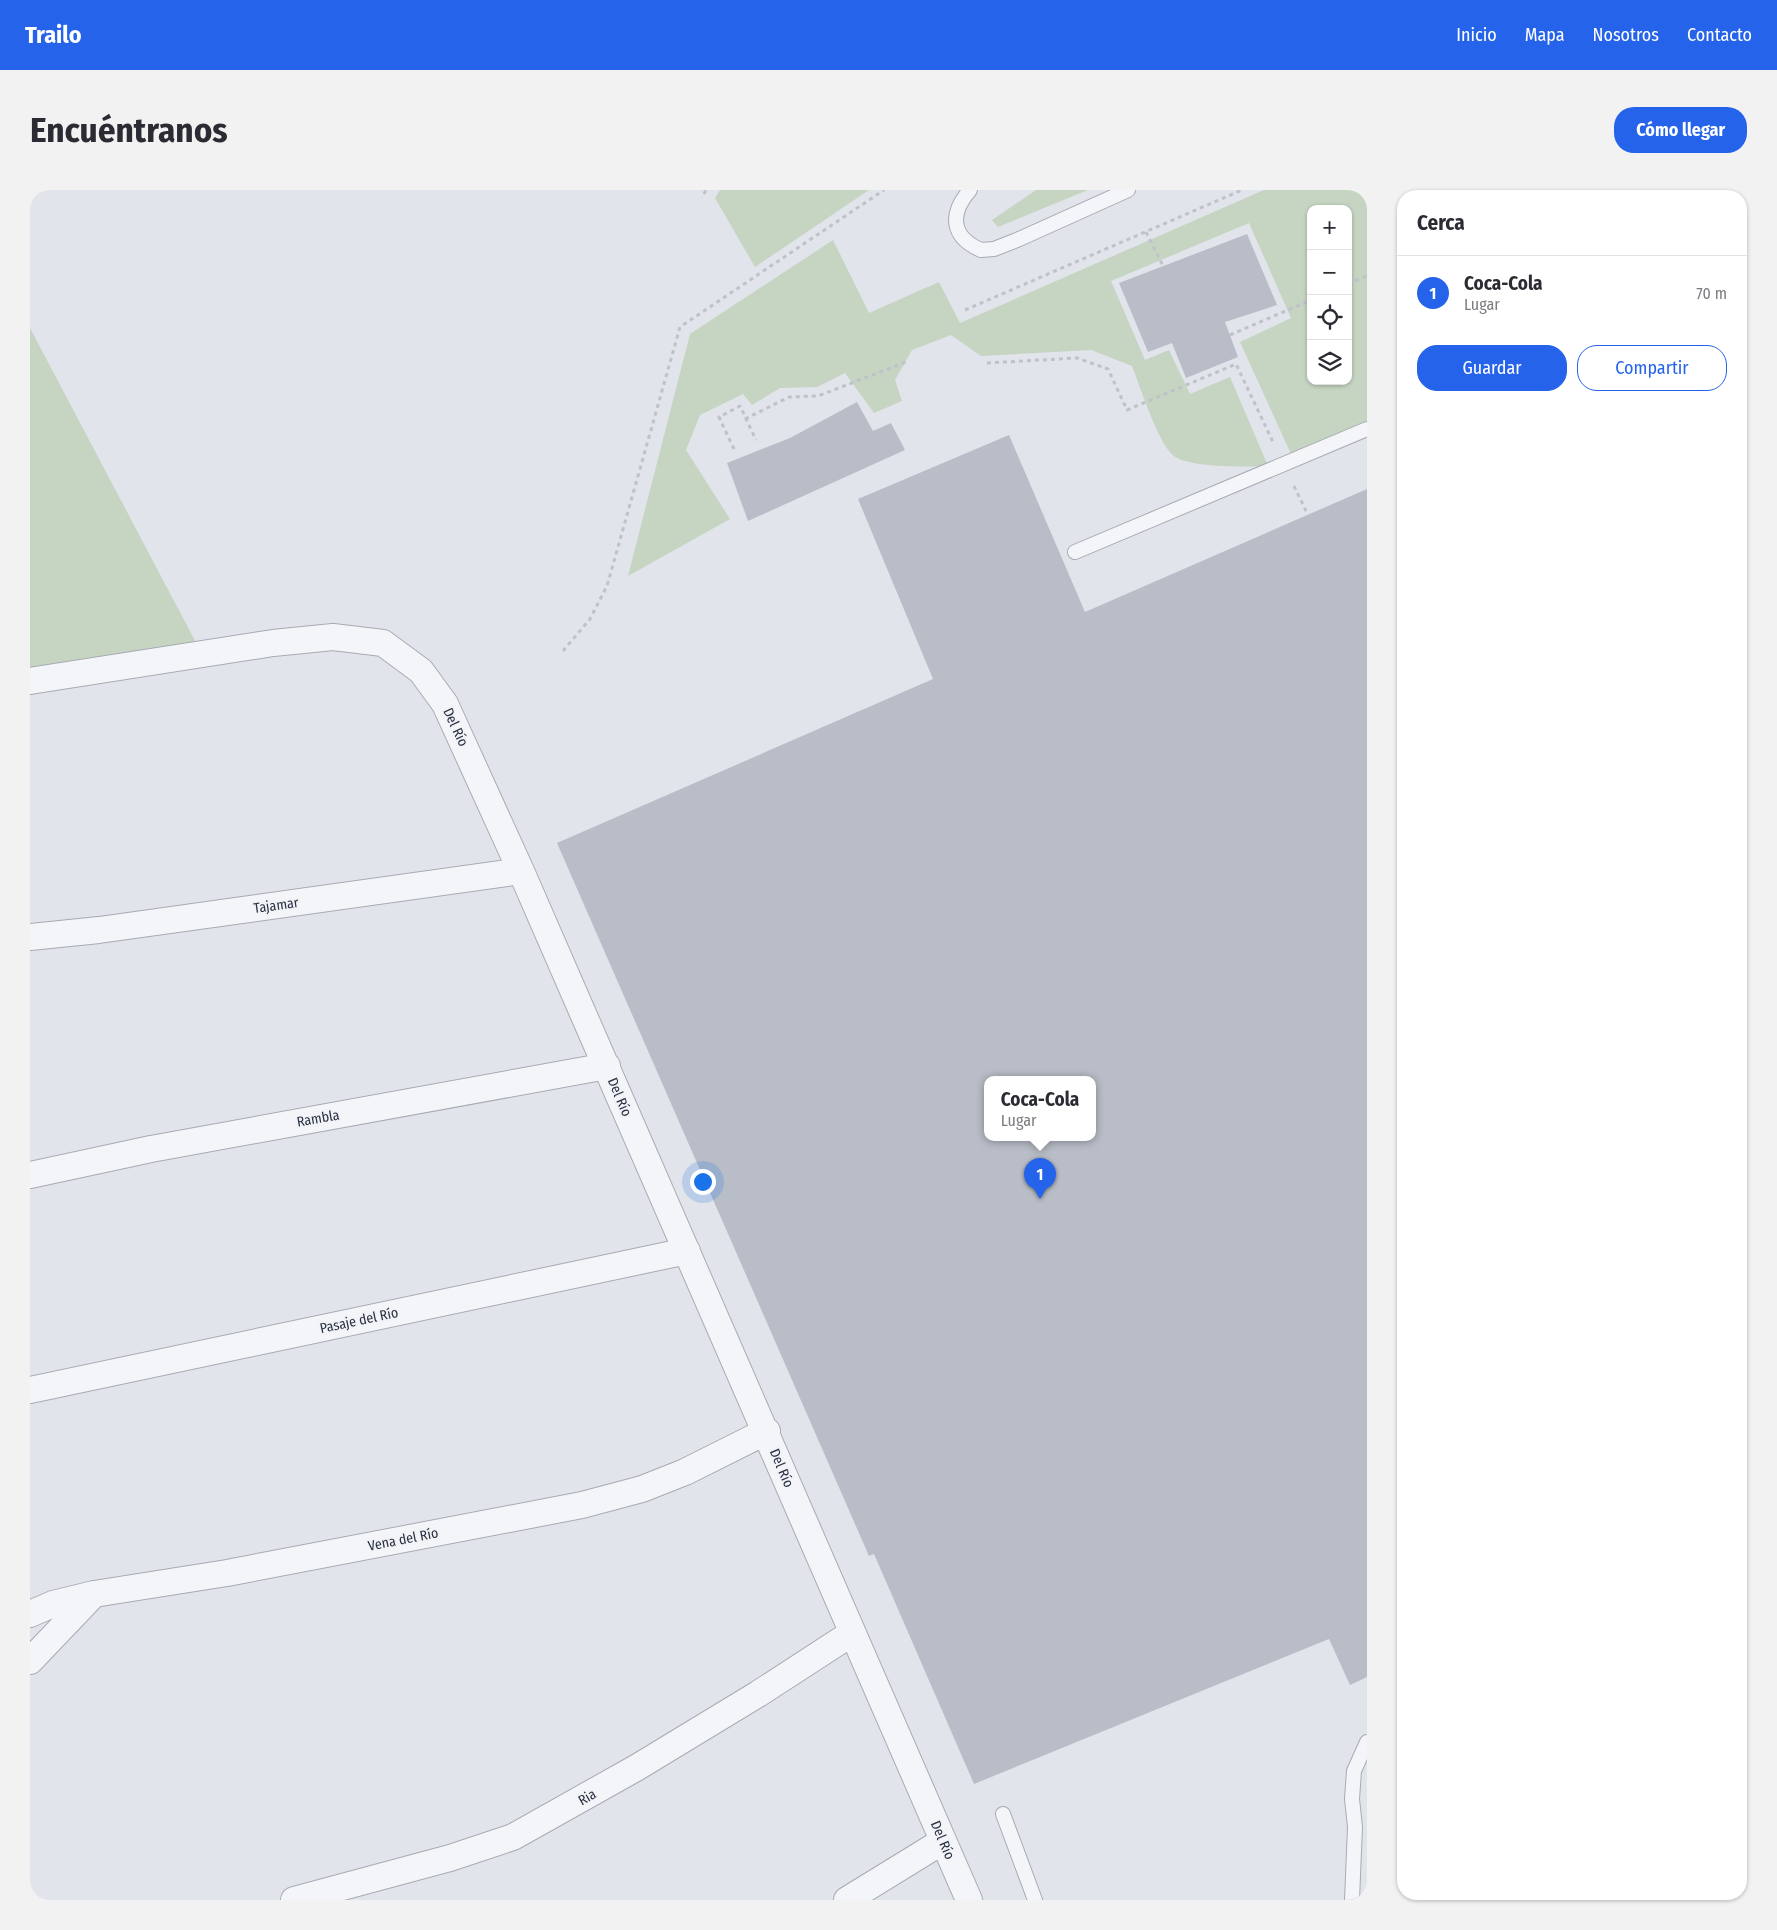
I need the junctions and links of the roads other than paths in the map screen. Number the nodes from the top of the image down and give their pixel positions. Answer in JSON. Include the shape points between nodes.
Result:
{"nodes":[{"id":1,"x":970,"y":190,"type":"edge"},
{"id":2,"x":1128,"y":190,"type":"edge"},
{"id":3,"x":1367,"y":429,"type":"edge"},
{"id":4,"x":1075,"y":552,"type":"dead end"},
{"id":5,"x":30,"y":682,"type":"edge"},
{"id":6,"x":521,"y":871,"type":"junction"},
{"id":7,"x":30,"y":937,"type":"edge"},
{"id":8,"x":607,"y":1066,"type":"junction"},
{"id":9,"x":30,"y":1175,"type":"edge"},
{"id":10,"x":687,"y":1251,"type":"junction"},
{"id":11,"x":30,"y":1390,"type":"edge"},
{"id":12,"x":766,"y":1431,"type":"junction"},
{"id":13,"x":94,"y":1594,"type":"junction"},
{"id":14,"x":30,"y":1614,"type":"edge"},
{"id":15,"x":852,"y":1633,"type":"junction"},
{"id":16,"x":30,"y":1661,"type":"edge"},
{"id":17,"x":1367,"y":1742,"type":"edge"},
{"id":18,"x":1003,"y":1814,"type":"dead end"},
{"id":19,"x":944,"y":1841,"type":"junction"},
{"id":20,"x":294,"y":1900,"type":"edge"},
{"id":21,"x":847,"y":1900,"type":"edge"},
{"id":22,"x":969,"y":1900,"type":"edge"},
{"id":23,"x":1035,"y":1900,"type":"edge"},
{"id":24,"x":1352,"y":1900,"type":"edge"}],
"edges":[{"from":1,"to":2,"type":"lane","via":[[956,209],[956,225],[961,238],[981,250],[994,249],[1017,240]]},
{"from":3,"to":4,"type":"lane"},
{"from":5,"to":6,"type":"street","name":"Del Río","via":[[273,643],[333,637],[382,643],[421,671],[445,704]]},
{"from":6,"to":7,"type":"street","name":"Tajamar"},
{"from":6,"to":8,"type":"street","name":"Del Río"},
{"from":8,"to":9,"type":"street","name":"Rambla","via":[[161,1147]]},
{"from":8,"to":10,"type":"street","name":"Del Río"},
{"from":10,"to":11,"type":"street","name":"Pasaje del Río"},
{"from":10,"to":12,"type":"street","name":"Del Río"},
{"from":12,"to":13,"type":"street","name":"Vena del Río","via":[[685,1472],[642,1489],[582,1505],[227,1573]]},
{"from":12,"to":15,"type":"street","name":"Del Río"},
{"from":13,"to":14,"type":"street","name":"Vena del Río","via":[[53,1604]]},
{"from":13,"to":16,"type":"street"},
{"from":15,"to":19,"type":"street","name":"Del Río"},
{"from":15,"to":20,"type":"street","name":"Ria","via":[[644,1764],[513,1837],[450,1858]]},
{"from":17,"to":24,"type":"lane","via":[[1354,1771]]},
{"from":18,"to":23,"type":"lane"},
{"from":19,"to":21,"type":"street"},
{"from":19,"to":22,"type":"street","name":"Del Río"}]}
